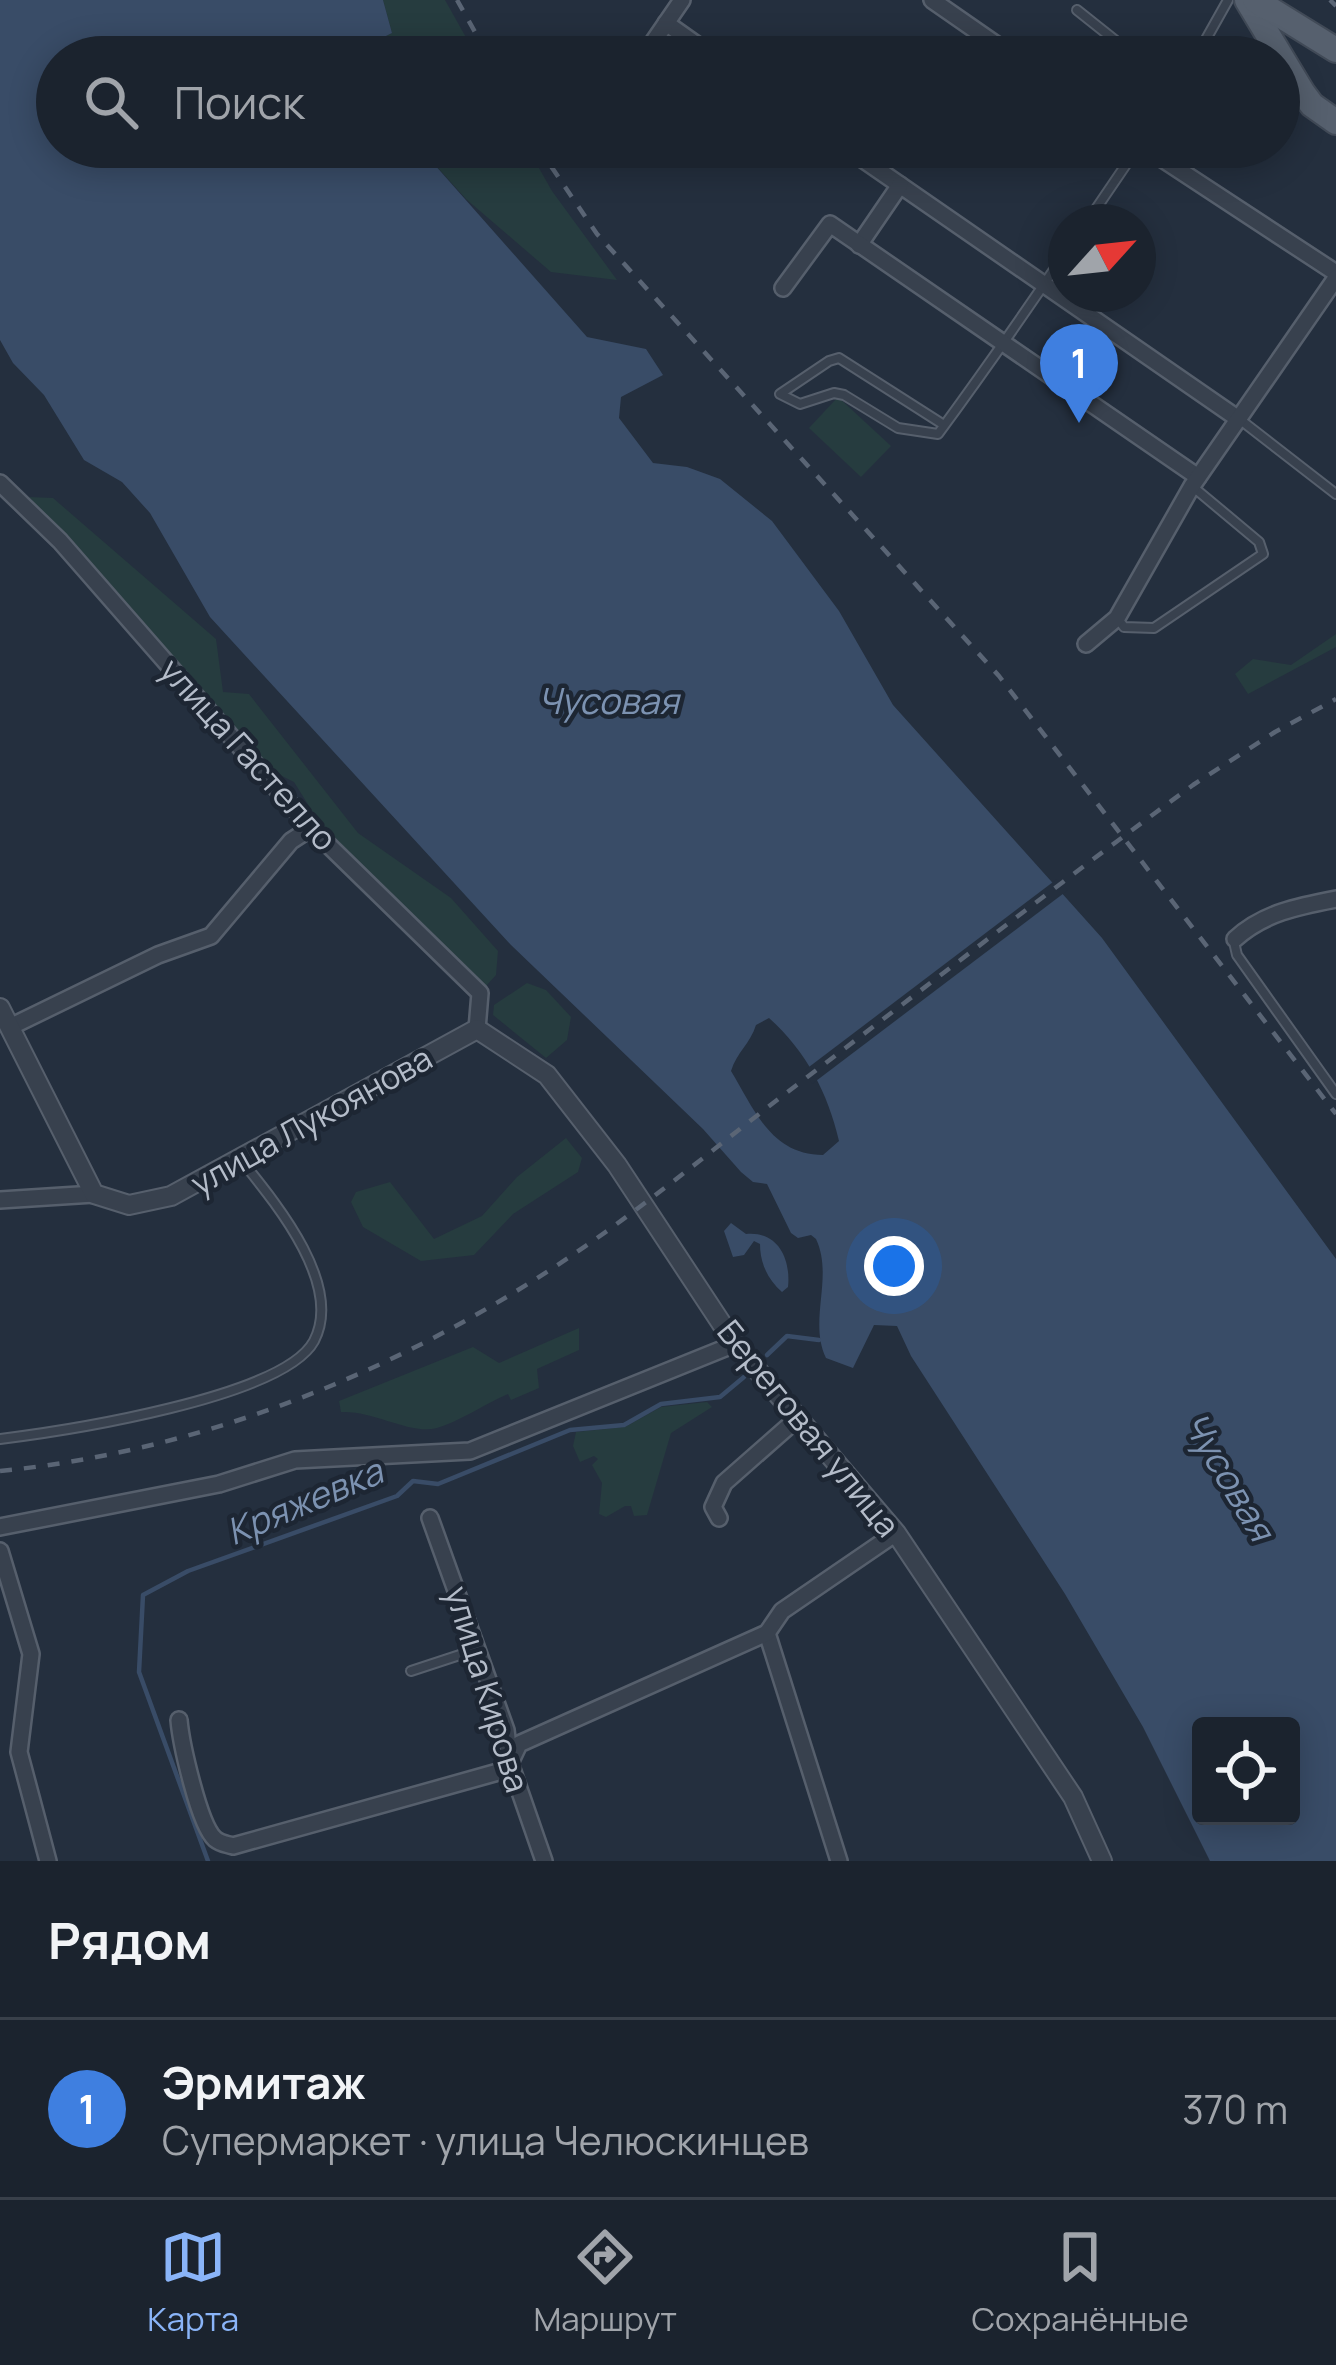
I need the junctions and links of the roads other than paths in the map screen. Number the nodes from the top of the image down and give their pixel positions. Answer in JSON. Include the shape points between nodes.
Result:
{"nodes":[{"id":1,"x":682,"y":0,"type":"edge"},
{"id":2,"x":932,"y":0,"type":"edge"},
{"id":3,"x":1228,"y":0,"type":"edge"},
{"id":4,"x":1251,"y":0,"type":"edge"},
{"id":5,"x":1077,"y":10,"type":"dead end"},
{"id":6,"x":666,"y":23,"type":"junction"},
{"id":7,"x":657,"y":36,"type":"edge"},
{"id":8,"x":684,"y":36,"type":"edge"},
{"id":9,"x":984,"y":36,"type":"edge"},
{"id":10,"x":1110,"y":36,"type":"edge"},
{"id":11,"x":1208,"y":36,"type":"edge"},
{"id":12,"x":1271,"y":36,"type":"edge"},
{"id":13,"x":1336,"y":50,"type":"edge"},
{"id":14,"x":1300,"y":88,"type":"edge"},
{"id":15,"x":1336,"y":122,"type":"edge"},
{"id":16,"x":875,"y":168,"type":"edge"},
{"id":17,"x":1126,"y":168,"type":"edge"},
{"id":18,"x":1173,"y":168,"type":"edge"},
{"id":19,"x":900,"y":185,"type":"junction"},
{"id":20,"x":1100,"y":204,"type":"edge"},
{"id":21,"x":859,"y":244,"type":"junction"},
{"id":22,"x":1336,"y":275,"type":"edge"},
{"id":23,"x":1048,"y":278,"type":"edge"},
{"id":24,"x":1044,"y":284,"type":"junction"},
{"id":25,"x":784,"y":288,"type":"dead end"},
{"id":26,"x":1004,"y":345,"type":"junction"},
{"id":27,"x":1237,"y":418,"type":"junction"},
{"id":28,"x":944,"y":425,"type":"junction"},
{"id":29,"x":1195,"y":481,"type":"junction"},
{"id":30,"x":0,"y":483,"type":"edge"},
{"id":31,"x":1336,"y":494,"type":"edge"},
{"id":32,"x":1117,"y":618,"type":"junction"},
{"id":33,"x":1086,"y":644,"type":"dead end"},
{"id":34,"x":311,"y":828,"type":"junction"},
{"id":35,"x":1336,"y":899,"type":"edge"},
{"id":36,"x":1234,"y":939,"type":"joint"},
{"id":37,"x":0,"y":1008,"type":"edge"},
{"id":38,"x":10,"y":1027,"type":"junction"},
{"id":39,"x":477,"y":1029,"type":"junction"},
{"id":40,"x":1336,"y":1094,"type":"edge"},
{"id":41,"x":240,"y":1159,"type":"junction"},
{"id":42,"x":94,"y":1194,"type":"junction"},
{"id":43,"x":0,"y":1200,"type":"edge"},
{"id":44,"x":735,"y":1344,"type":"junction"},
{"id":45,"x":799,"y":1418,"type":"junction"},
{"id":46,"x":0,"y":1439,"type":"edge"},
{"id":47,"x":430,"y":1518,"type":"dead end"},
{"id":48,"x":719,"y":1518,"type":"dead end"},
{"id":49,"x":2,"y":1527,"type":"edge"},
{"id":50,"x":896,"y":1533,"type":"junction"},
{"id":51,"x":0,"y":1550,"type":"edge"},
{"id":52,"x":767,"y":1633,"type":"junction"},
{"id":53,"x":478,"y":1649,"type":"junction"},
{"id":54,"x":411,"y":1671,"type":"dead end"},
{"id":55,"x":179,"y":1720,"type":"dead end"},
{"id":56,"x":509,"y":1762,"type":"junction"},
{"id":57,"x":48,"y":1861,"type":"edge"},
{"id":58,"x":544,"y":1861,"type":"edge"},
{"id":59,"x":839,"y":1861,"type":"edge"},
{"id":60,"x":1102,"y":1861,"type":"edge"}],
"edges":[{"from":1,"to":6,"type":"street"},
{"from":2,"to":9,"type":"street"},
{"from":3,"to":11,"type":"lane"},
{"from":4,"to":12,"type":"main road"},
{"from":4,"to":13,"type":"main road"},
{"from":5,"to":10,"type":"lane"},
{"from":6,"to":7,"type":"street"},
{"from":6,"to":8,"type":"street"},
{"from":14,"to":15,"type":"main road"},
{"from":16,"to":19,"type":"street"},
{"from":17,"to":20,"type":"lane"},
{"from":18,"to":22,"type":"street"},
{"from":19,"to":21,"type":"street"},
{"from":19,"to":24,"type":"street"},
{"from":21,"to":25,"type":"street","via":[[830,224]]},
{"from":21,"to":26,"type":"street"},
{"from":22,"to":27,"type":"street"},
{"from":23,"to":24,"type":"lane"},
{"from":24,"to":26,"type":"lane"},
{"from":24,"to":27,"type":"street"},
{"from":26,"to":28,"type":"lane"},
{"from":26,"to":29,"type":"street"},
{"from":27,"to":29,"type":"street"},
{"from":27,"to":31,"type":"lane"},
{"from":28,"to":28,"type":"lane","via":[[839,358],[780,394],[800,404],[844,395],[898,428],[938,434]]},
{"from":29,"to":32,"type":"street"},
{"from":29,"to":32,"type":"lane","via":[[1263,554],[1154,628],[1124,627]]},
{"from":30,"to":34,"type":"street","name":"улица Гастелло"},
{"from":32,"to":33,"type":"street"},
{"from":34,"to":38,"type":"street","via":[[212,936]]},
{"from":34,"to":39,"type":"street","name":"улица Гастелло","via":[[480,993]]},
{"from":35,"to":36,"type":"street","via":[[1268,917]]},
{"from":36,"to":40,"type":"lane","via":[[1237,955]]},
{"from":37,"to":38,"type":"street"},
{"from":38,"to":42,"type":"street"},
{"from":39,"to":41,"type":"street","name":"улица Лукоянова"},
{"from":39,"to":44,"type":"street","name":"Береговая улица","via":[[547,1075]]},
{"from":41,"to":42,"type":"street","name":"улица Лукоянова","via":[[171,1196],[129,1205]]},
{"from":41,"to":46,"type":"lane","via":[[303,1242],[321,1308],[315,1339],[298,1360],[207,1398]]},
{"from":42,"to":43,"type":"street","name":"улица Лукоянова"},
{"from":44,"to":45,"type":"street","name":"Береговая улица"},
{"from":44,"to":49,"type":"street","via":[[470,1450],[295,1460],[220,1484]]},
{"from":45,"to":48,"type":"street","via":[[724,1483],[713,1507]]},
{"from":45,"to":50,"type":"street","name":"Береговая улица"},
{"from":47,"to":53,"type":"street","name":"улица Кирова"},
{"from":49,"to":51,"type":"street"},
{"from":50,"to":52,"type":"street","via":[[782,1611]]},
{"from":50,"to":60,"type":"street","name":"Береговая улица","via":[[1073,1797]]},
{"from":51,"to":57,"type":"street","via":[[31,1654],[19,1752]]},
{"from":52,"to":56,"type":"street","via":[[519,1744]]},
{"from":52,"to":59,"type":"street"},
{"from":53,"to":54,"type":"lane"},
{"from":53,"to":56,"type":"street","name":"улица Кирова"},
{"from":55,"to":56,"type":"street","via":[[212,1837],[233,1846],[482,1780]]},
{"from":56,"to":58,"type":"street","name":"улица Кирова"}]}
